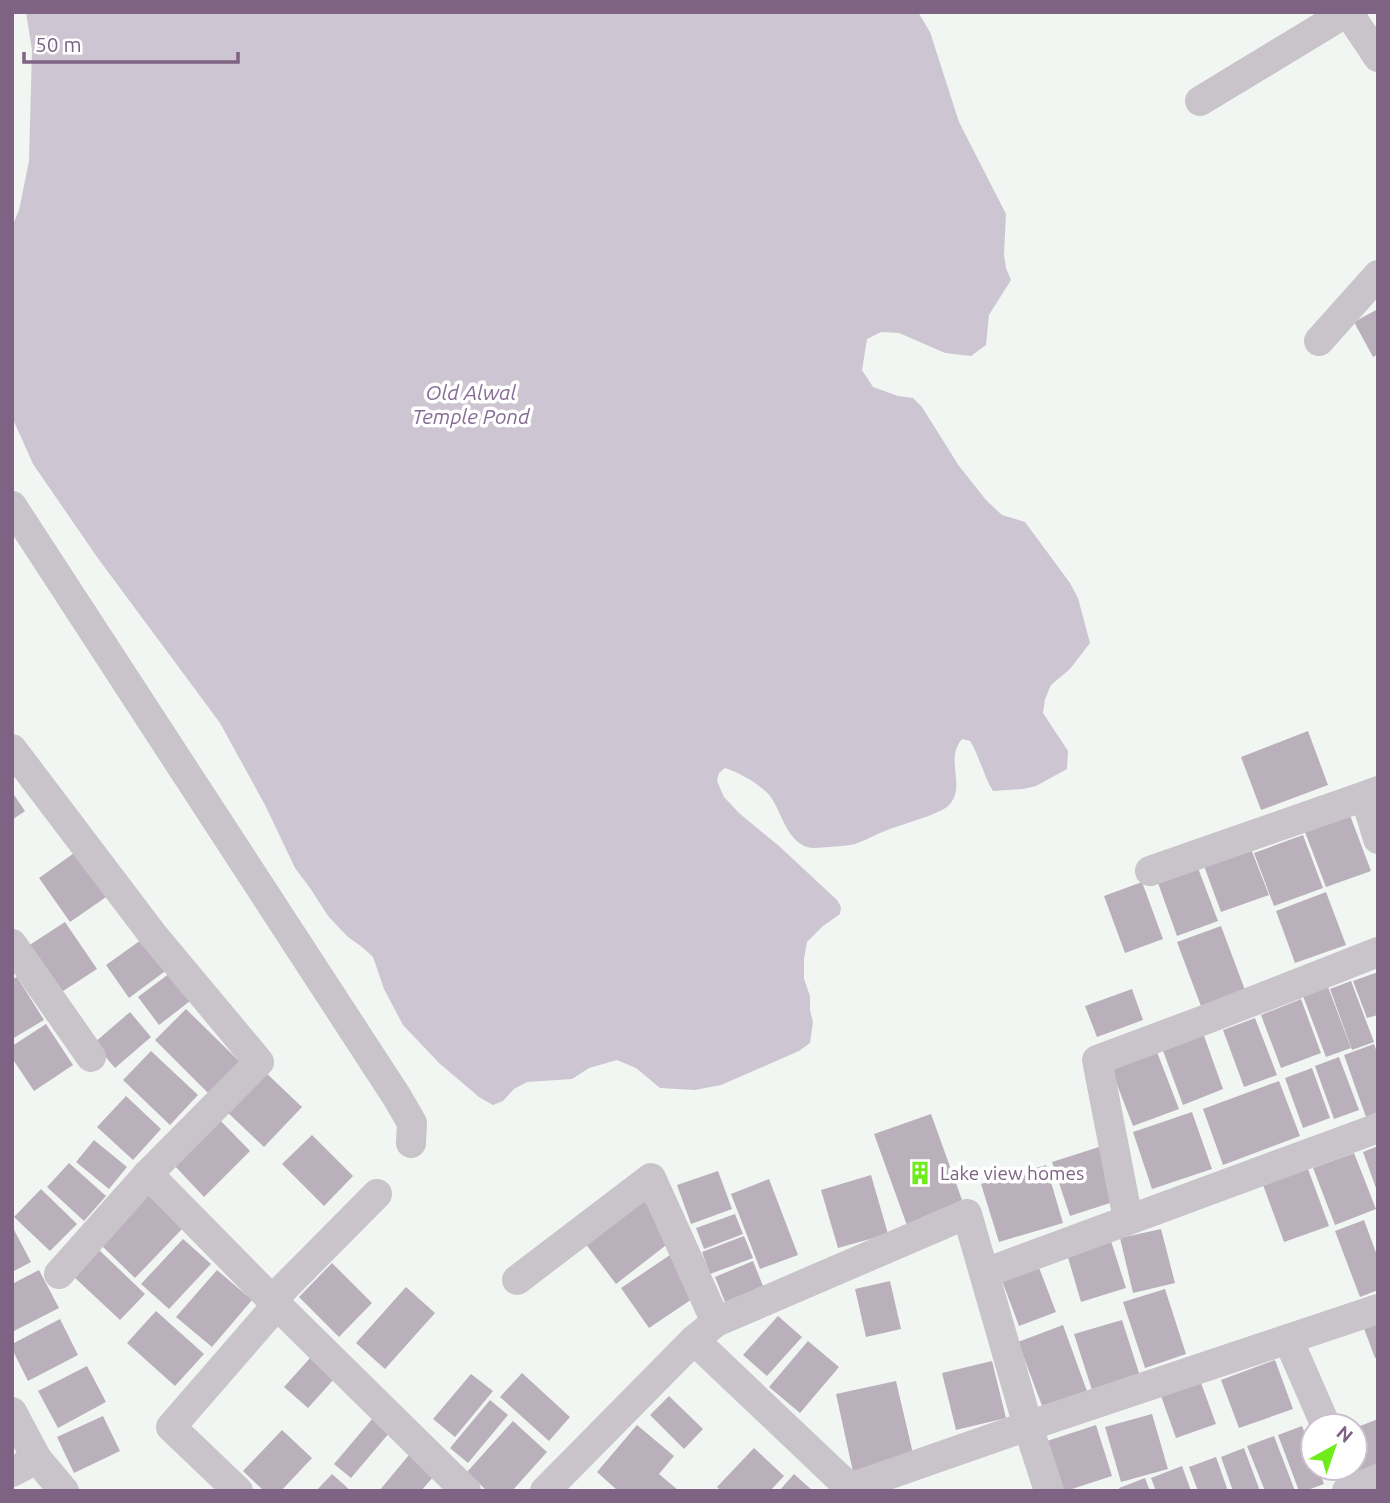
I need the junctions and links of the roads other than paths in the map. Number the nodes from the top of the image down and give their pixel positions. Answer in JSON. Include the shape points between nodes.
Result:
{"nodes":[{"id":1,"x":1348,"y":12,"type":"edge"},
{"id":2,"x":1378,"y":57,"type":"edge"},
{"id":3,"x":1200,"y":101,"type":"dead end"},
{"id":4,"x":1378,"y":275,"type":"edge"},
{"id":5,"x":1319,"y":341,"type":"dead end"},
{"id":6,"x":12,"y":506,"type":"edge"},
{"id":7,"x":12,"y":749,"type":"edge"},
{"id":8,"x":1371,"y":793,"type":"edge"},
{"id":9,"x":1378,"y":839,"type":"edge"},
{"id":10,"x":1150,"y":871,"type":"dead end"},
{"id":11,"x":12,"y":944,"type":"edge"},
{"id":12,"x":1378,"y":952,"type":"edge"},
{"id":13,"x":91,"y":1057,"type":"dead end"},
{"id":14,"x":1378,"y":1128,"type":"edge"},
{"id":15,"x":411,"y":1143,"type":"dead end"},
{"id":16,"x":148,"y":1174,"type":"junction"},
{"id":17,"x":377,"y":1194,"type":"dead end"},
{"id":18,"x":1128,"y":1219,"type":"junction"},
{"id":19,"x":985,"y":1273,"type":"junction"},
{"id":20,"x":59,"y":1274,"type":"dead end"},
{"id":21,"x":517,"y":1280,"type":"dead end"},
{"id":22,"x":274,"y":1303,"type":"junction"},
{"id":23,"x":1378,"y":1309,"type":"edge"},
{"id":24,"x":705,"y":1331,"type":"junction"},
{"id":25,"x":1288,"y":1339,"type":"junction"},
{"id":26,"x":12,"y":1412,"type":"edge"},
{"id":27,"x":1320,"y":1412,"type":"edge"},
{"id":28,"x":1028,"y":1426,"type":"junction"},
{"id":29,"x":25,"y":1466,"type":"edge"},
{"id":30,"x":850,"y":1490,"type":"edge"},
{"id":31,"x":64,"y":1491,"type":"edge"},
{"id":32,"x":238,"y":1491,"type":"edge"},
{"id":33,"x":466,"y":1491,"type":"edge"},
{"id":34,"x":545,"y":1491,"type":"edge"},
{"id":35,"x":1049,"y":1491,"type":"edge"}],
"edges":[{"from":1,"to":2,"type":"street"},
{"from":1,"to":3,"type":"street"},
{"from":4,"to":5,"type":"street"},
{"from":6,"to":15,"type":"street","via":[[397,1097],[412,1123]]},
{"from":7,"to":16,"type":"street","via":[[153,936],[258,1062]]},
{"from":8,"to":9,"type":"street"},
{"from":8,"to":10,"type":"street"},
{"from":11,"to":13,"type":"street"},
{"from":12,"to":18,"type":"street","via":[[1097,1060]]},
{"from":14,"to":18,"type":"street"},
{"from":16,"to":20,"type":"street"},
{"from":16,"to":22,"type":"street"},
{"from":17,"to":22,"type":"street"},
{"from":18,"to":19,"type":"street"},
{"from":19,"to":24,"type":"street","via":[[967,1214]]},
{"from":19,"to":28,"type":"street"},
{"from":21,"to":24,"type":"street","via":[[651,1178]]},
{"from":22,"to":32,"type":"street","via":[[172,1427]]},
{"from":22,"to":33,"type":"street"},
{"from":23,"to":25,"type":"street"},
{"from":24,"to":30,"type":"street"},
{"from":24,"to":34,"type":"street"},
{"from":25,"to":27,"type":"street"},
{"from":25,"to":28,"type":"street"},
{"from":26,"to":29,"type":"street"},
{"from":28,"to":30,"type":"street"},
{"from":28,"to":35,"type":"street"},
{"from":29,"to":31,"type":"street"}]}
